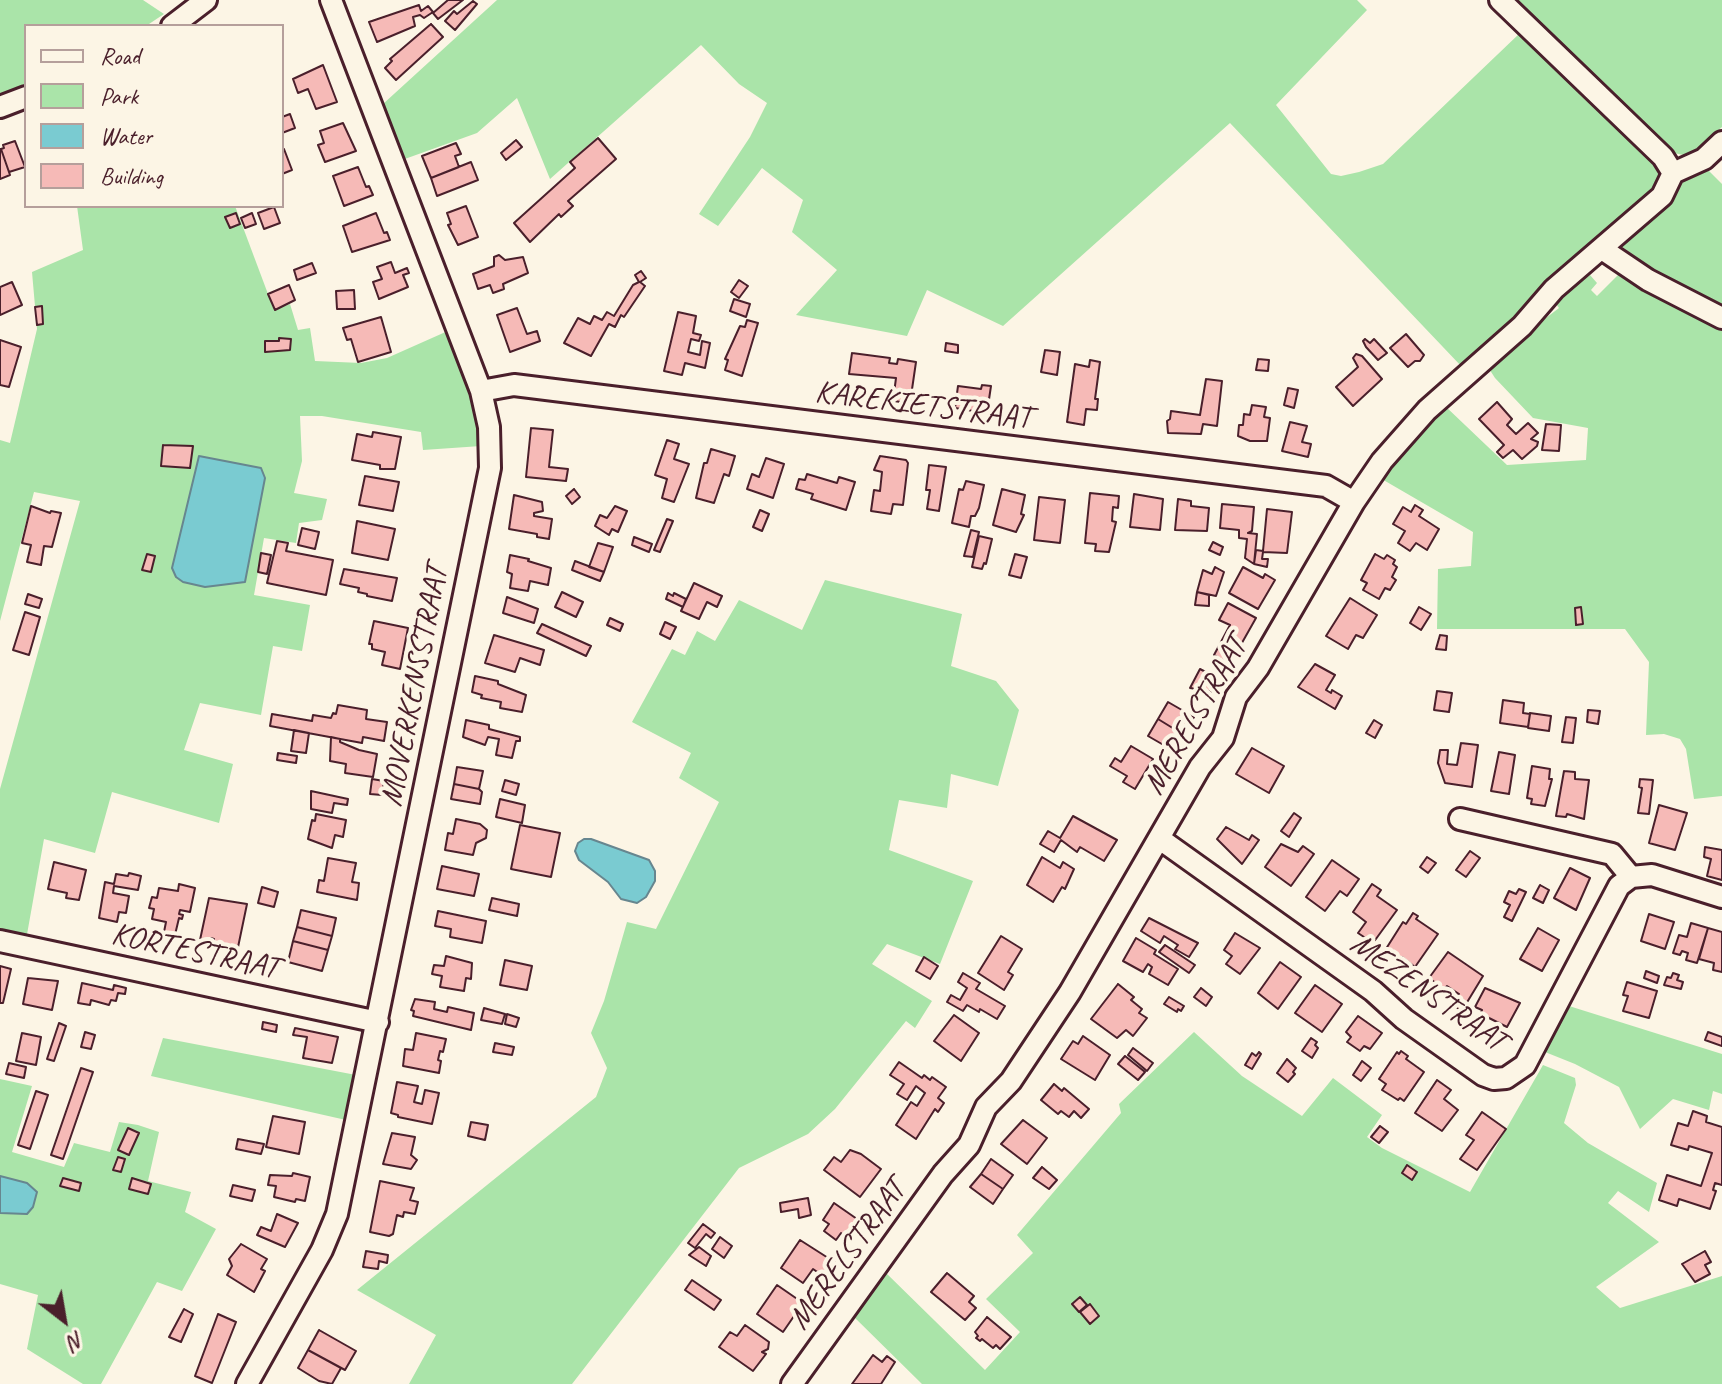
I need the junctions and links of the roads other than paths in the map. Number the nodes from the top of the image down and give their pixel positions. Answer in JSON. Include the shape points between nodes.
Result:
{"nodes":[{"id":1,"x":206,"y":0,"type":"edge"},
{"id":2,"x":331,"y":0,"type":"edge"},
{"id":3,"x":1500,"y":0,"type":"edge"},
{"id":4,"x":175,"y":24,"type":"edge"},
{"id":5,"x":24,"y":98,"type":"edge"},
{"id":6,"x":0,"y":107,"type":"edge"},
{"id":7,"x":1722,"y":142,"type":"edge"},
{"id":8,"x":1673,"y":173,"type":"junction"},
{"id":9,"x":1602,"y":249,"type":"junction"},
{"id":10,"x":1722,"y":318,"type":"edge"},
{"id":11,"x":481,"y":391,"type":"junction"},
{"id":12,"x":1354,"y":502,"type":"junction"},
{"id":13,"x":1460,"y":819,"type":"dead end"},
{"id":14,"x":1160,"y":839,"type":"junction"},
{"id":15,"x":1631,"y":877,"type":"junction"},
{"id":16,"x":1722,"y":897,"type":"edge"},
{"id":17,"x":0,"y":941,"type":"edge"},
{"id":18,"x":378,"y":1022,"type":"junction"},
{"id":19,"x":247,"y":1384,"type":"edge"},
{"id":20,"x":792,"y":1384,"type":"edge"}],
"edges":[{"from":1,"to":4,"type":"street"},
{"from":2,"to":11,"type":"street","name":"MOVERKENSSTRAAT"},
{"from":3,"to":8,"type":"street","via":[[1663,157]]},
{"from":5,"to":6,"type":"street"},
{"from":7,"to":8,"type":"street","name":"MERELSTRAAT","via":[[1704,159]]},
{"from":8,"to":9,"type":"street","name":"MERELSTRAAT","via":[[1662,196]]},
{"from":9,"to":10,"type":"street"},
{"from":9,"to":12,"type":"street","name":"MERELSTRAAT","via":[[1427,410]]},
{"from":11,"to":12,"type":"street","name":"KAREKIETSTRAAT","via":[[514,385],[1264,478],[1326,486]]},
{"from":11,"to":18,"type":"street","name":"MOVERKENSSTRAAT","via":[[490,468]]},
{"from":12,"to":14,"type":"street","name":"MERELSTRAAT","via":[[1236,697],[1223,738],[1200,767]]},
{"from":13,"to":15,"type":"street","via":[[1612,854]]},
{"from":14,"to":15,"type":"street","name":"MEZENSTRAAT","via":[[1494,1079],[1506,1078],[1525,1065],[1619,886]]},
{"from":14,"to":20,"type":"street","name":"MERELSTRAAT","via":[[1070,992],[1011,1081],[986,1107],[969,1145]]},
{"from":15,"to":16,"type":"street","via":[[1652,875]]},
{"from":17,"to":18,"type":"street","name":"KORTESTRAAT"},
{"from":18,"to":19,"type":"street","name":"MOVERKENSSTRAAT","via":[[337,1214]]}]}
